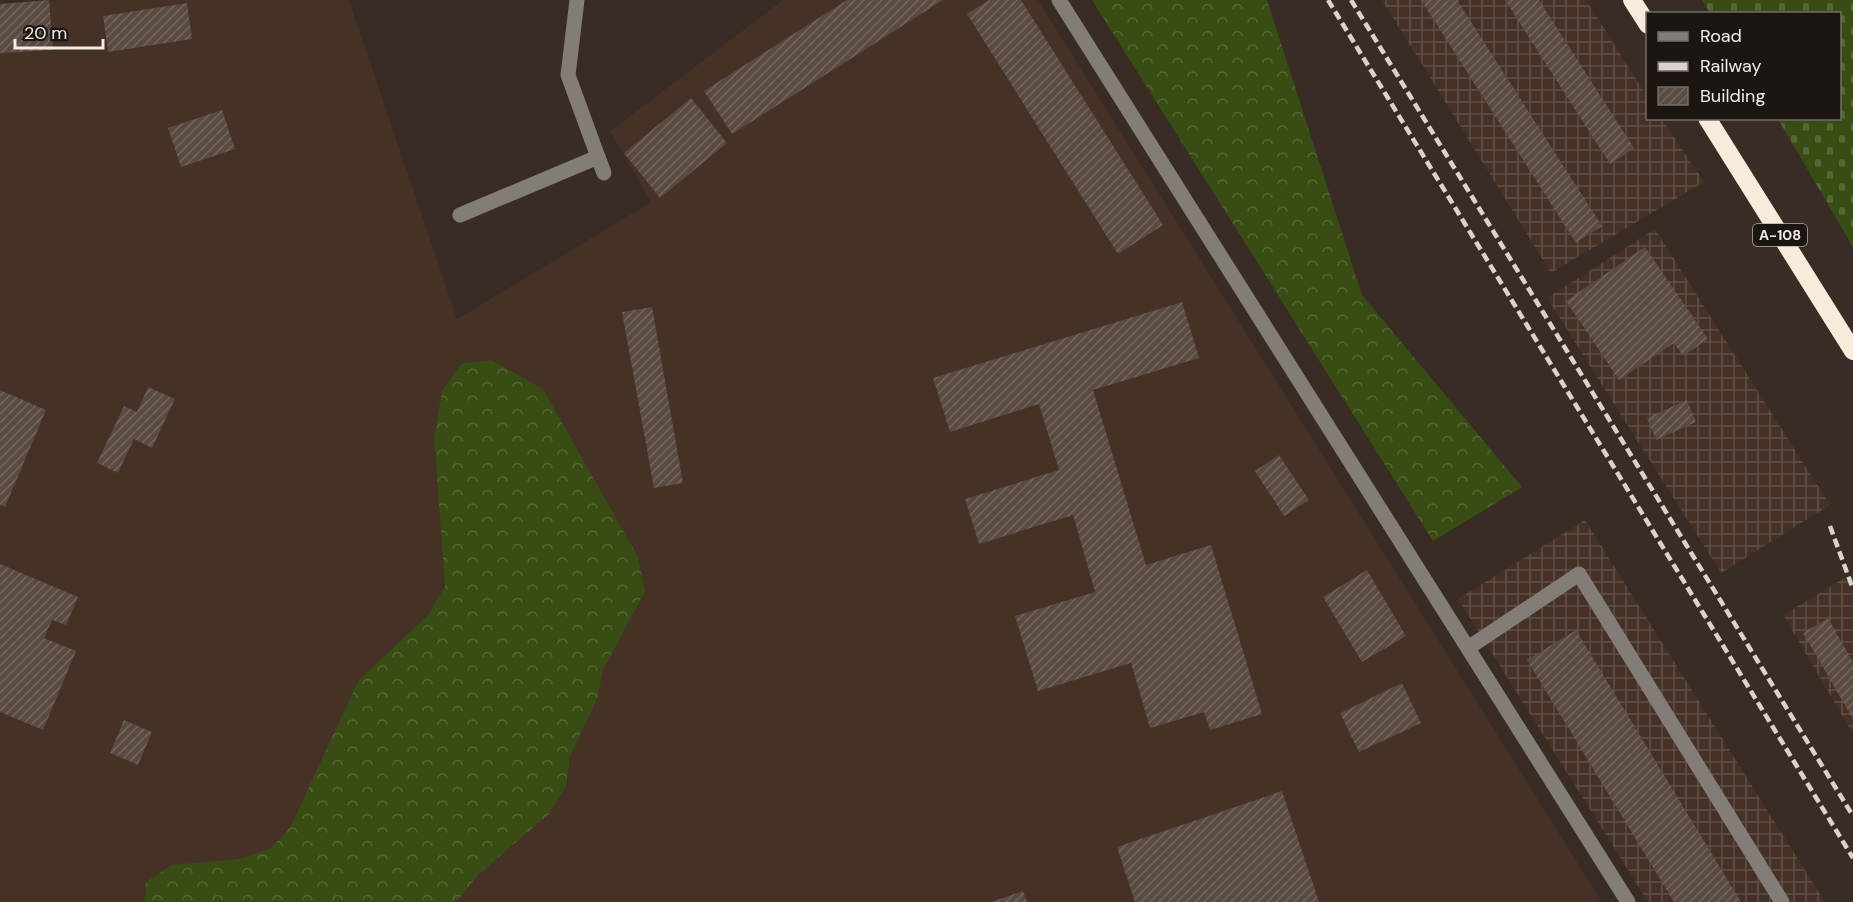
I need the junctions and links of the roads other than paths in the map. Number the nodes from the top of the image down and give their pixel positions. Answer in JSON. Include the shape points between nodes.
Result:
{"nodes":[{"id":1,"x":577,"y":0,"type":"edge"},
{"id":2,"x":1059,"y":0,"type":"edge"},
{"id":3,"x":1632,"y":0,"type":"edge"},
{"id":4,"x":1646,"y":23,"type":"edge"},
{"id":5,"x":1708,"y":120,"type":"edge"},
{"id":6,"x":598,"y":158,"type":"junction"},
{"id":7,"x":604,"y":173,"type":"dead end"},
{"id":8,"x":460,"y":215,"type":"dead end"},
{"id":9,"x":1853,"y":351,"type":"edge"},
{"id":10,"x":1468,"y":648,"type":"junction"},
{"id":11,"x":1628,"y":902,"type":"edge"},
{"id":12,"x":1782,"y":902,"type":"edge"}],
"edges":[{"from":1,"to":6,"type":"lane","via":[[568,75]]},
{"from":2,"to":10,"type":"lane"},
{"from":3,"to":4,"type":"highway"},
{"from":5,"to":9,"type":"highway","number":"А-108"},
{"from":6,"to":7,"type":"lane"},
{"from":6,"to":8,"type":"lane"},
{"from":10,"to":11,"type":"lane"},
{"from":10,"to":12,"type":"lane","via":[[1579,574]]}]}
